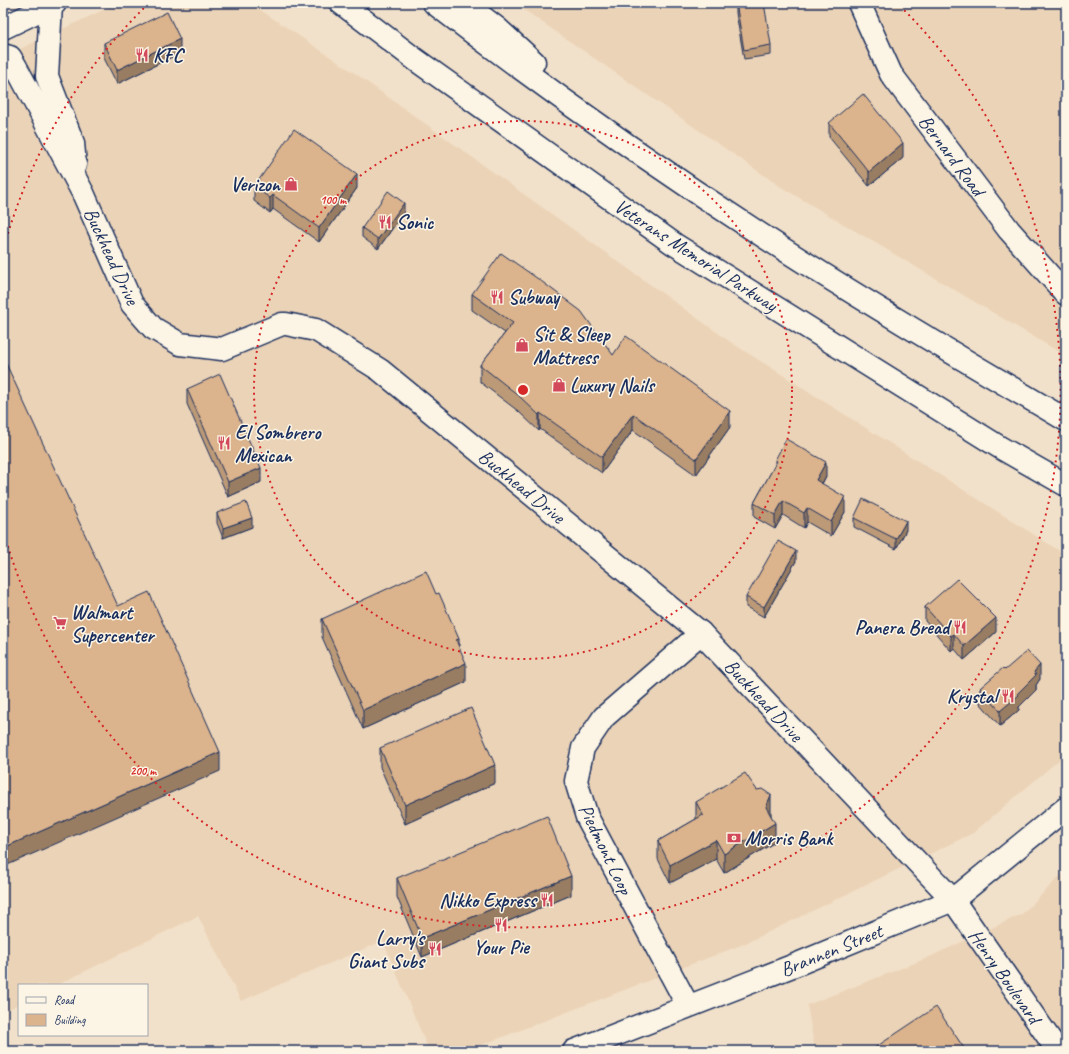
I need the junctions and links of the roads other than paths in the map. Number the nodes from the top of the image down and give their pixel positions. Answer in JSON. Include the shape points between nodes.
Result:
{"nodes":[{"id":1,"x":341,"y":3,"type":"edge"},
{"id":2,"x":434,"y":3,"type":"edge"},
{"id":3,"x":464,"y":3,"type":"edge"},
{"id":4,"x":859,"y":3,"type":"edge"},
{"id":5,"x":53,"y":4,"type":"edge"},
{"id":6,"x":3,"y":28,"type":"edge"},
{"id":7,"x":3,"y":55,"type":"edge"},
{"id":8,"x":608,"y":131,"type":"junction"},
{"id":9,"x":77,"y":180,"type":"junction"},
{"id":10,"x":1066,"y":294,"type":"edge"},
{"id":11,"x":1066,"y":420,"type":"edge"},
{"id":12,"x":1066,"y":485,"type":"edge"},
{"id":13,"x":701,"y":633,"type":"junction"},
{"id":14,"x":1066,"y":808,"type":"edge"},
{"id":15,"x":953,"y":900,"type":"junction"},
{"id":16,"x":688,"y":1006,"type":"junction"},
{"id":17,"x":574,"y":1051,"type":"edge"},
{"id":18,"x":1058,"y":1051,"type":"edge"}],
"edges":[{"from":1,"to":12,"type":"main road","name":"Veterans Memorial Parkway","via":[[416,60],[674,244],[1001,448]]},
{"from":2,"to":8,"type":"main road"},
{"from":3,"to":8,"type":"main road","via":[[498,29]]},
{"from":4,"to":10,"type":"main road","name":"Bernard Road","via":[[891,74],[1009,230]]},
{"from":5,"to":6,"type":"main road"},
{"from":5,"to":9,"type":"main road","name":"Buckhead Drive","via":[[47,76],[73,144]]},
{"from":7,"to":9,"type":"main road","name":"Buckhead Drive","via":[[10,57],[16,67]]},
{"from":8,"to":11,"type":"main road","via":[[763,236]]},
{"from":9,"to":13,"type":"main road","name":"Buckhead Drive","via":[[132,304],[153,328],[180,344],[222,349],[282,324],[316,330],[380,370]]},
{"from":13,"to":15,"type":"main road","name":"Buckhead Drive"},
{"from":13,"to":16,"type":"main road","name":"Piedmont Loop","via":[[604,717],[582,748],[576,781],[587,817]]},
{"from":14,"to":15,"type":"main road","name":"Brannen Street"},
{"from":15,"to":16,"type":"main road","name":"Brannen Street"},
{"from":15,"to":18,"type":"main road","name":"Henry Boulevard"},
{"from":16,"to":17,"type":"main road","name":"Brannen Street"}]}
